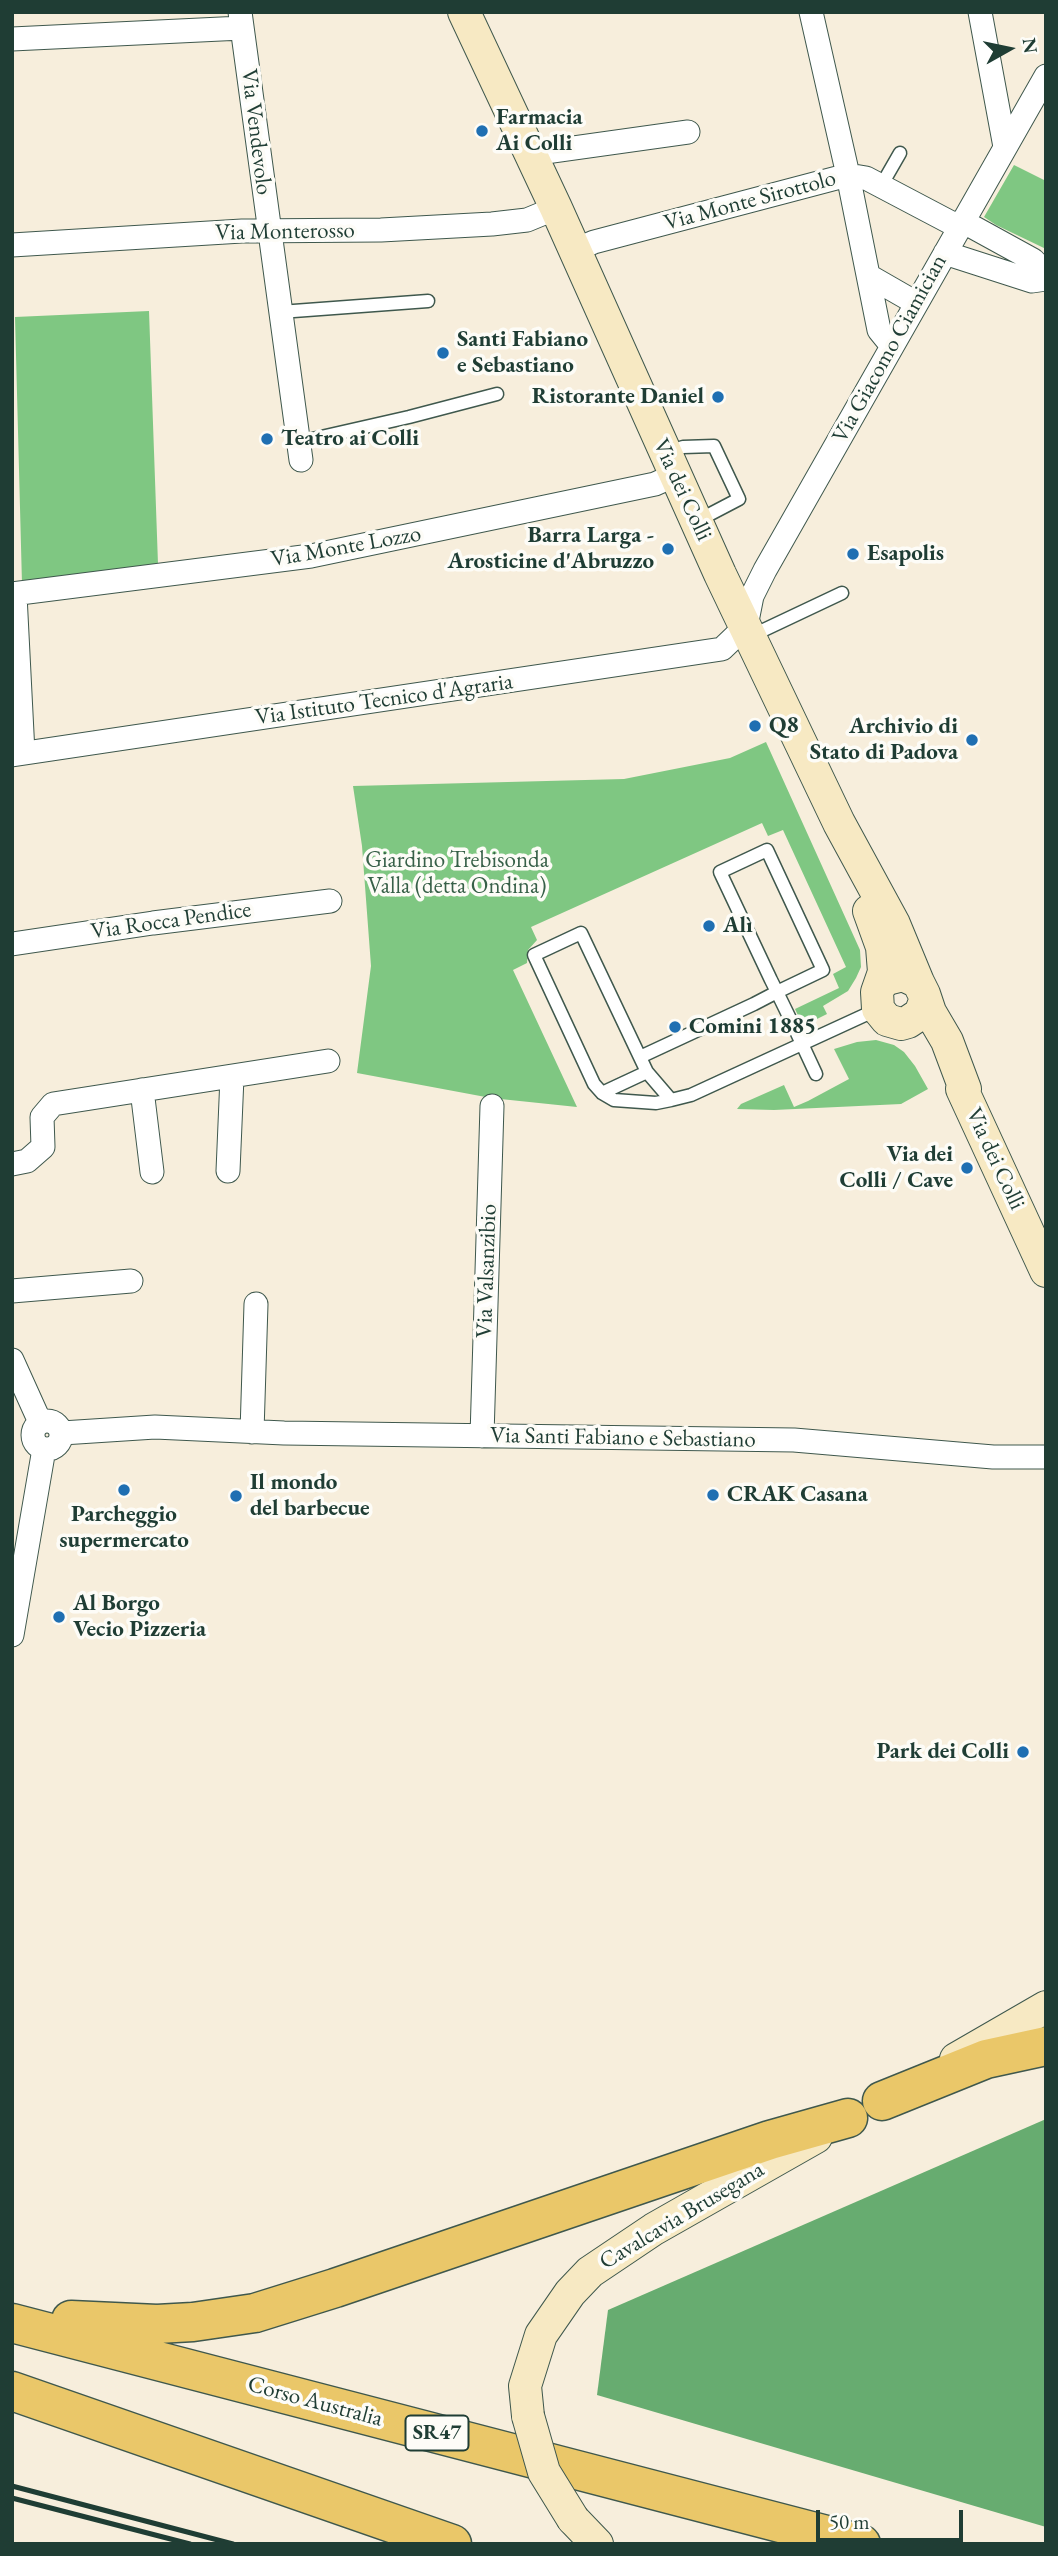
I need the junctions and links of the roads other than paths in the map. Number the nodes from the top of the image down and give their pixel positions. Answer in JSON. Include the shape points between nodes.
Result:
{"nodes":[{"id":1,"x":464,"y":12,"type":"edge"},
{"id":2,"x":811,"y":12,"type":"edge"},
{"id":3,"x":980,"y":12,"type":"edge"},
{"id":4,"x":241,"y":20,"type":"edge"},
{"id":5,"x":12,"y":39,"type":"edge"},
{"id":6,"x":1046,"y":76,"type":"edge"},
{"id":7,"x":688,"y":132,"type":"dead end"},
{"id":8,"x":1006,"y":146,"type":"junction"},
{"id":9,"x":531,"y":153,"type":"junction"},
{"id":10,"x":900,"y":153,"type":"dead end"},
{"id":11,"x":848,"y":175,"type":"junction"},
{"id":12,"x":881,"y":186,"type":"junction"},
{"id":13,"x":556,"y":208,"type":"junction"},
{"id":14,"x":961,"y":224,"type":"junction"},
{"id":15,"x":268,"y":231,"type":"junction"},
{"id":16,"x":12,"y":245,"type":"edge"},
{"id":17,"x":575,"y":250,"type":"junction"},
{"id":18,"x":945,"y":253,"type":"junction"},
{"id":19,"x":1046,"y":273,"type":"edge"},
{"id":20,"x":869,"y":276,"type":"junction"},
{"id":21,"x":1046,"y":279,"type":"edge"},
{"id":22,"x":428,"y":301,"type":"dead end"},
{"id":23,"x":916,"y":303,"type":"junction"},
{"id":24,"x":279,"y":312,"type":"junction"},
{"id":25,"x":892,"y":346,"type":"junction"},
{"id":26,"x":497,"y":394,"type":"dead end"},
{"id":27,"x":300,"y":451,"type":"joint"},
{"id":28,"x":670,"y":464,"type":"junction"},
{"id":29,"x":696,"y":522,"type":"junction"},
{"id":30,"x":842,"y":593,"type":"dead end"},
{"id":31,"x":13,"y":594,"type":"edge"},
{"id":32,"x":748,"y":631,"type":"junction"},
{"id":33,"x":18,"y":754,"type":"edge"},
{"id":34,"x":839,"y":823,"type":"junction"},
{"id":35,"x":330,"y":901,"type":"dead end"},
{"id":36,"x":12,"y":944,"type":"edge"},
{"id":37,"x":921,"y":988,"type":"junction"},
{"id":38,"x":777,"y":992,"type":"junction"},
{"id":39,"x":887,"y":1006,"type":"junction"},
{"id":40,"x":802,"y":1044,"type":"junction"},
{"id":41,"x":640,"y":1057,"type":"junction"},
{"id":42,"x":328,"y":1060,"type":"dead end"},
{"id":43,"x":647,"y":1072,"type":"junction"},
{"id":44,"x":816,"y":1074,"type":"dead end"},
{"id":45,"x":232,"y":1077,"type":"junction"},
{"id":46,"x":142,"y":1090,"type":"junction"},
{"id":47,"x":965,"y":1090,"type":"junction"},
{"id":48,"x":602,"y":1093,"type":"junction"},
{"id":49,"x":671,"y":1100,"type":"junction"},
{"id":50,"x":492,"y":1106,"type":"dead end"},
{"id":51,"x":12,"y":1164,"type":"edge"},
{"id":52,"x":228,"y":1171,"type":"dead end"},
{"id":53,"x":152,"y":1172,"type":"dead end"},
{"id":54,"x":1046,"y":1271,"type":"edge"},
{"id":55,"x":131,"y":1280,"type":"dead end"},
{"id":56,"x":12,"y":1292,"type":"edge"},
{"id":57,"x":256,"y":1304,"type":"dead end"},
{"id":58,"x":12,"y":1360,"type":"edge"},
{"id":59,"x":40,"y":1422,"type":"junction"},
{"id":60,"x":253,"y":1432,"type":"junction"},
{"id":61,"x":62,"y":1433,"type":"junction"},
{"id":62,"x":482,"y":1436,"type":"junction"},
{"id":63,"x":44,"y":1449,"type":"junction"},
{"id":64,"x":993,"y":1457,"type":"junction"},
{"id":65,"x":1046,"y":1457,"type":"edge"},
{"id":66,"x":1046,"y":1473,"type":"edge"},
{"id":67,"x":12,"y":1635,"type":"edge"},
{"id":68,"x":1046,"y":2007,"type":"edge"},
{"id":69,"x":1046,"y":2015,"type":"edge"},
{"id":70,"x":1000,"y":2034,"type":"junction"},
{"id":71,"x":1046,"y":2046,"type":"edge"},
{"id":72,"x":882,"y":2101,"type":"junction"},
{"id":73,"x":848,"y":2118,"type":"junction"},
{"id":74,"x":12,"y":2315,"type":"edge"},
{"id":75,"x":12,"y":2323,"type":"edge"},
{"id":76,"x":12,"y":2346,"type":"edge"},
{"id":77,"x":12,"y":2391,"type":"edge"},
{"id":78,"x":452,"y":2544,"type":"edge"},
{"id":79,"x":597,"y":2544,"type":"edge"},
{"id":80,"x":770,"y":2544,"type":"edge"},
{"id":81,"x":862,"y":2544,"type":"edge"}],
"edges":[{"from":1,"to":9,"type":"main road","name":"Via dei Colli"},
{"from":2,"to":11,"type":"street"},
{"from":3,"to":8,"type":"street"},
{"from":4,"to":5,"type":"street"},
{"from":4,"to":15,"type":"street","name":"Via Vendevolo"},
{"from":6,"to":8,"type":"street","name":"Via Giacomo Ciamician"},
{"from":7,"to":9,"type":"street"},
{"from":8,"to":14,"type":"street","name":"Via Giacomo Ciamician"},
{"from":9,"to":13,"type":"main road","name":"Via dei Colli"},
{"from":10,"to":12,"type":"lane"},
{"from":11,"to":12,"type":"street","name":"Via Monte Sirottolo"},
{"from":11,"to":17,"type":"street","name":"Via Monte Sirottolo"},
{"from":11,"to":20,"type":"street"},
{"from":12,"to":14,"type":"street","name":"Via Monte Sirottolo"},
{"from":13,"to":15,"type":"street","name":"Via Monterosso","via":[[527,220],[492,224]]},
{"from":13,"to":17,"type":"main road","name":"Via dei Colli"},
{"from":14,"to":18,"type":"street","name":"Via Giacomo Ciamician"},
{"from":14,"to":19,"type":"street","name":"Via Monte Sirottolo","via":[[1033,260]]},
{"from":15,"to":16,"type":"street","name":"Via Monterosso"},
{"from":15,"to":24,"type":"street","name":"Via Vendevolo"},
{"from":17,"to":28,"type":"main road","name":"Via dei Colli"},
{"from":18,"to":21,"type":"street","via":[[1032,281]]},
{"from":18,"to":23,"type":"street","name":"Via Giacomo Ciamician"},
{"from":20,"to":23,"type":"street"},
{"from":20,"to":25,"type":"street","via":[[879,330]]},
{"from":22,"to":24,"type":"lane"},
{"from":23,"to":25,"type":"street","name":"Via Giacomo Ciamician"},
{"from":24,"to":27,"type":"street","name":"Via Vendevolo"},
{"from":25,"to":32,"type":"street","name":"Via Giacomo Ciamician","via":[[765,570],[752,596]]},
{"from":26,"to":27,"type":"lane"},
{"from":28,"to":29,"type":"main road","name":"Via dei Colli"},
{"from":28,"to":29,"type":"lane","via":[[683,447],[714,446],[739,499]]},
{"from":28,"to":31,"type":"street","name":"Via Monte Lozzo","via":[[654,484],[311,556]]},
{"from":29,"to":32,"type":"main road","name":"Via dei Colli"},
{"from":30,"to":32,"type":"lane"},
{"from":31,"to":33,"type":"street"},
{"from":32,"to":33,"type":"street","name":"Via Istituto Tecnico d'Agraria","via":[[722,649],[705,653]]},
{"from":32,"to":34,"type":"main road","name":"Via dei Colli"},
{"from":34,"to":37,"type":"main road","name":"Via dei Colli","via":[[894,925]]},
{"from":34,"to":39,"type":"main road","name":"Via dei Colli","via":[[882,947]]},
{"from":35,"to":36,"type":"street","name":"Via Rocca Pendice"},
{"from":37,"to":39,"type":"main road","via":[[923,1008],[915,1019]]},
{"from":37,"to":39,"type":"main road","via":[[903,975],[887,979]]},
{"from":37,"to":47,"type":"main road","name":"Via dei Colli"},
{"from":38,"to":38,"type":"lane","via":[[720,872],[767,850],[823,970]]},
{"from":38,"to":40,"type":"lane"},
{"from":38,"to":41,"type":"lane"},
{"from":39,"to":40,"type":"lane"},
{"from":39,"to":47,"type":"main road","name":"Via dei Colli"},
{"from":40,"to":44,"type":"lane"},
{"from":40,"to":49,"type":"lane","via":[[727,1080]]},
{"from":41,"to":43,"type":"lane"},
{"from":41,"to":48,"type":"lane","via":[[582,933],[534,956]]},
{"from":42,"to":45,"type":"street"},
{"from":43,"to":48,"type":"lane"},
{"from":43,"to":49,"type":"lane"},
{"from":45,"to":46,"type":"street"},
{"from":45,"to":52,"type":"street"},
{"from":46,"to":51,"type":"street","via":[[53,1104],[42,1117],[43,1147],[27,1161]]},
{"from":46,"to":53,"type":"street"},
{"from":47,"to":54,"type":"main road","name":"Via dei Colli"},
{"from":48,"to":49,"type":"lane","via":[[614,1100]]},
{"from":50,"to":62,"type":"street","name":"Via Valsanzibio"},
{"from":55,"to":56,"type":"street"},
{"from":57,"to":60,"type":"street"},
{"from":58,"to":59,"type":"street"},
{"from":59,"to":61,"type":"street","via":[[53,1422]]},
{"from":59,"to":63,"type":"street","via":[[33,1434]]},
{"from":60,"to":61,"type":"street","name":"Via Santi Fabiano e Sebastiano","via":[[155,1427]]},
{"from":60,"to":62,"type":"street","name":"Via Santi Fabiano e Sebastiano"},
{"from":61,"to":63,"type":"street","via":[[55,1447]]},
{"from":62,"to":64,"type":"street","name":"Via Santi Fabiano e Sebastiano","via":[[794,1440]]},
{"from":63,"to":67,"type":"street"},
{"from":64,"to":65,"type":"street","name":"Via Santi Fabiano e Sebastiano"},
{"from":64,"to":66,"type":"street","name":"Via Santi Fabiano e Sebastiano"},
{"from":68,"to":70,"type":"main road","name":"Cavalcavia Brusegana"},
{"from":69,"to":70,"type":"main road"},
{"from":70,"to":72,"type":"main road","name":"Cavalcavia Brusegana"},
{"from":71,"to":72,"type":"highway","via":[[986,2059]]},
{"from":72,"to":73,"type":"main road","name":"Cavalcavia Brusegana"},
{"from":73,"to":74,"type":"highway","via":[[255,2313],[157,2325]]},
{"from":73,"to":79,"type":"main road","name":"Cavalcavia Brusegana","bridge":true,"via":[[654,2229],[590,2272],[541,2335],[525,2386],[528,2416],[544,2472],[573,2519]]},
{"from":75,"to":81,"type":"highway","name":"Corso Australia","number":"SR47"},
{"from":76,"to":80,"type":"highway","name":"Corso Australia","number":"SR47"},
{"from":77,"to":78,"type":"highway"}]}
